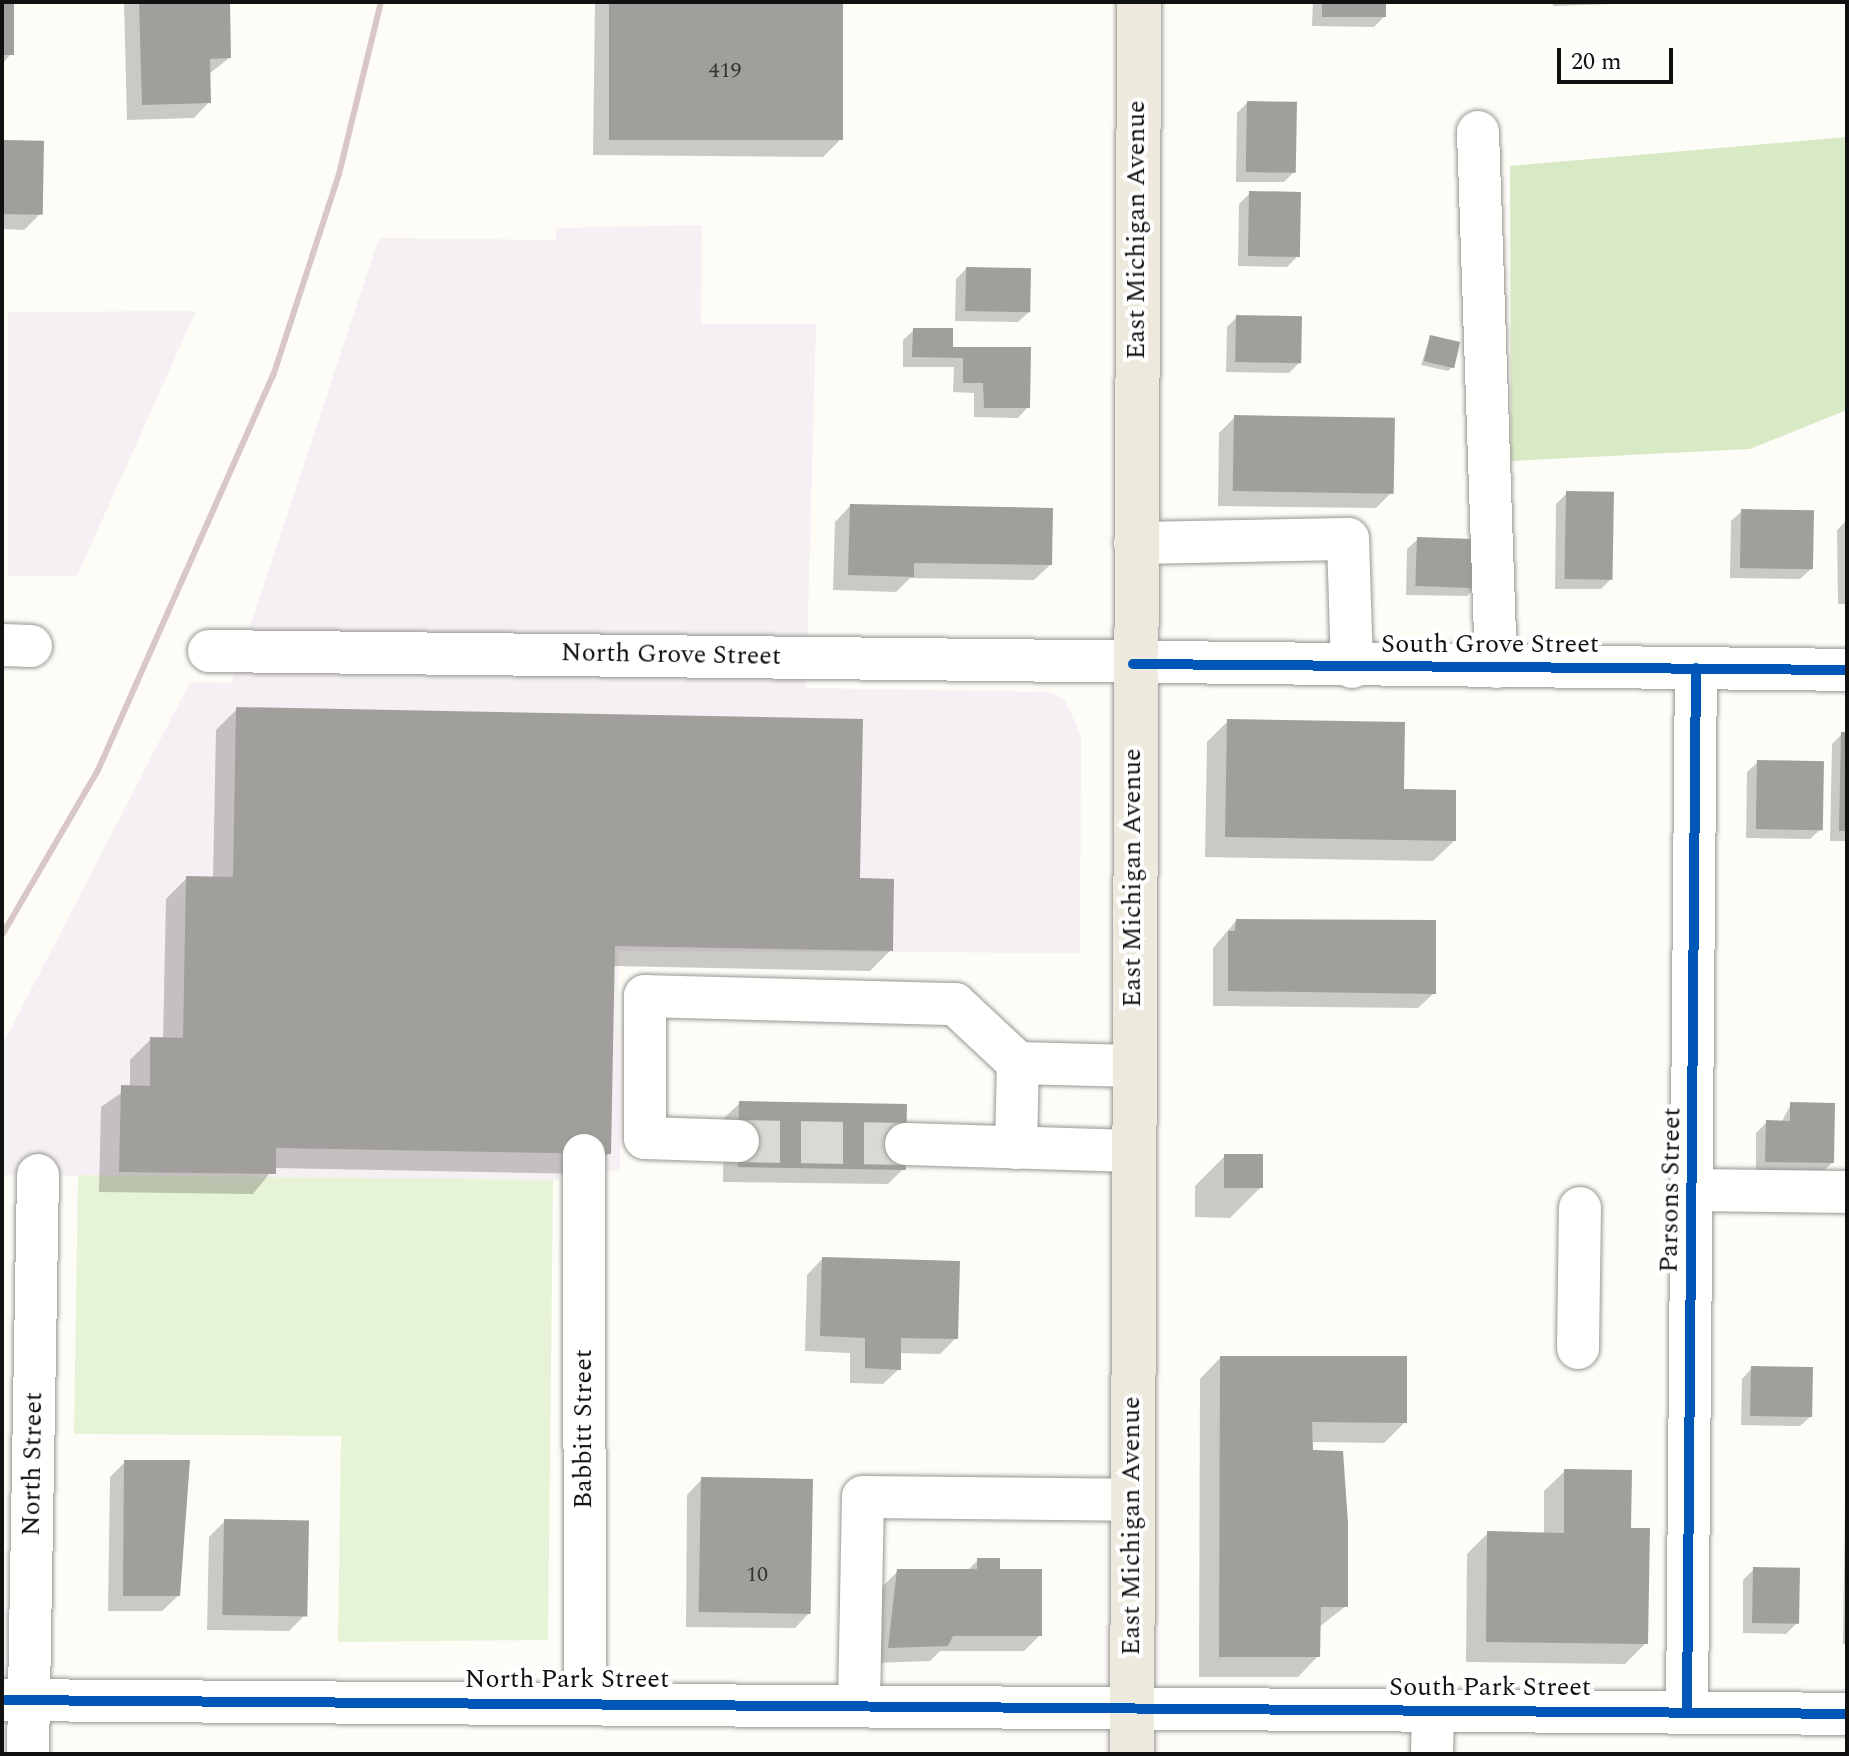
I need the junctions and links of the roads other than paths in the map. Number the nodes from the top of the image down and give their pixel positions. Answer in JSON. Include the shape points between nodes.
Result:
{"nodes":[{"id":1,"x":1139,"y":2,"type":"edge"},
{"id":2,"x":1478,"y":132,"type":"dead end"},
{"id":3,"x":1135,"y":543,"type":"junction"},
{"id":4,"x":209,"y":651,"type":"dead end"},
{"id":5,"x":1133,"y":664,"type":"junction"},
{"id":6,"x":1352,"y":667,"type":"junction"},
{"id":7,"x":1496,"y":667,"type":"junction"},
{"id":8,"x":1696,"y":668,"type":"junction"},
{"id":9,"x":1847,"y":670,"type":"edge"},
{"id":10,"x":1018,"y":1063,"type":"junction"},
{"id":11,"x":1133,"y":1066,"type":"junction"},
{"id":12,"x":738,"y":1141,"type":"tunnel mouth"},
{"id":13,"x":906,"y":1144,"type":"tunnel mouth"},
{"id":14,"x":1016,"y":1148,"type":"junction"},
{"id":15,"x":1132,"y":1151,"type":"junction"},
{"id":16,"x":584,"y":1155,"type":"dead end"},
{"id":17,"x":38,"y":1175,"type":"dead end"},
{"id":18,"x":1693,"y":1190,"type":"junction"},
{"id":19,"x":1847,"y":1192,"type":"edge"},
{"id":20,"x":1580,"y":1208,"type":"dead end"},
{"id":21,"x":1578,"y":1348,"type":"dead end"},
{"id":22,"x":1132,"y":1500,"type":"junction"},
{"id":23,"x":15,"y":1700,"type":"edge"},
{"id":24,"x":585,"y":1702,"type":"junction"},
{"id":25,"x":859,"y":1704,"type":"junction"},
{"id":26,"x":1132,"y":1707,"type":"junction"},
{"id":27,"x":1433,"y":1709,"type":"junction"},
{"id":28,"x":1687,"y":1712,"type":"junction"},
{"id":29,"x":1847,"y":1714,"type":"edge"},
{"id":30,"x":28,"y":1754,"type":"edge"},
{"id":31,"x":1132,"y":1754,"type":"edge"},
{"id":32,"x":1432,"y":1754,"type":"edge"}],
"edges":[{"from":1,"to":3,"type":"main road","name":"East Michigan Avenue"},
{"from":2,"to":7,"type":"street"},
{"from":3,"to":5,"type":"main road","name":"East Michigan Avenue"},
{"from":3,"to":6,"type":"street","via":[[1348,539]]},
{"from":4,"to":5,"type":"street","name":"North Grove Street"},
{"from":5,"to":6,"type":"street","name":"South Grove Street"},
{"from":5,"to":11,"type":"main road","name":"East Michigan Avenue"},
{"from":6,"to":7,"type":"street","name":"South Grove Street"},
{"from":7,"to":8,"type":"street","name":"South Grove Street"},
{"from":8,"to":9,"type":"street","name":"South Grove Street"},
{"from":8,"to":18,"type":"street","name":"Parsons Street"},
{"from":10,"to":11,"type":"street"},
{"from":10,"to":12,"type":"street","via":[[955,1004],[645,996],[645,1138]]},
{"from":10,"to":14,"type":"street"},
{"from":11,"to":15,"type":"main road","name":"East Michigan Avenue"},
{"from":13,"to":14,"type":"street"},
{"from":14,"to":15,"type":"street"},
{"from":15,"to":22,"type":"main road","name":"East Michigan Avenue"},
{"from":16,"to":24,"type":"street","name":"Babbitt Street"},
{"from":17,"to":23,"type":"street","name":"North Street"},
{"from":18,"to":19,"type":"street"},
{"from":18,"to":28,"type":"street","name":"Parsons Street"},
{"from":20,"to":21,"type":"street"},
{"from":22,"to":25,"type":"street","via":[[863,1497]]},
{"from":22,"to":26,"type":"main road","name":"East Michigan Avenue"},
{"from":23,"to":24,"type":"street","name":"North Park Street"},
{"from":23,"to":30,"type":"street","name":"North Street"},
{"from":24,"to":25,"type":"street","name":"North Park Street"},
{"from":25,"to":26,"type":"street","name":"North Park Street"},
{"from":26,"to":27,"type":"street","name":"South Park Street"},
{"from":26,"to":31,"type":"main road","name":"East Michigan Avenue"},
{"from":27,"to":28,"type":"street","name":"South Park Street"},
{"from":27,"to":32,"type":"street"},
{"from":28,"to":29,"type":"street","name":"South Park Street"}]}
